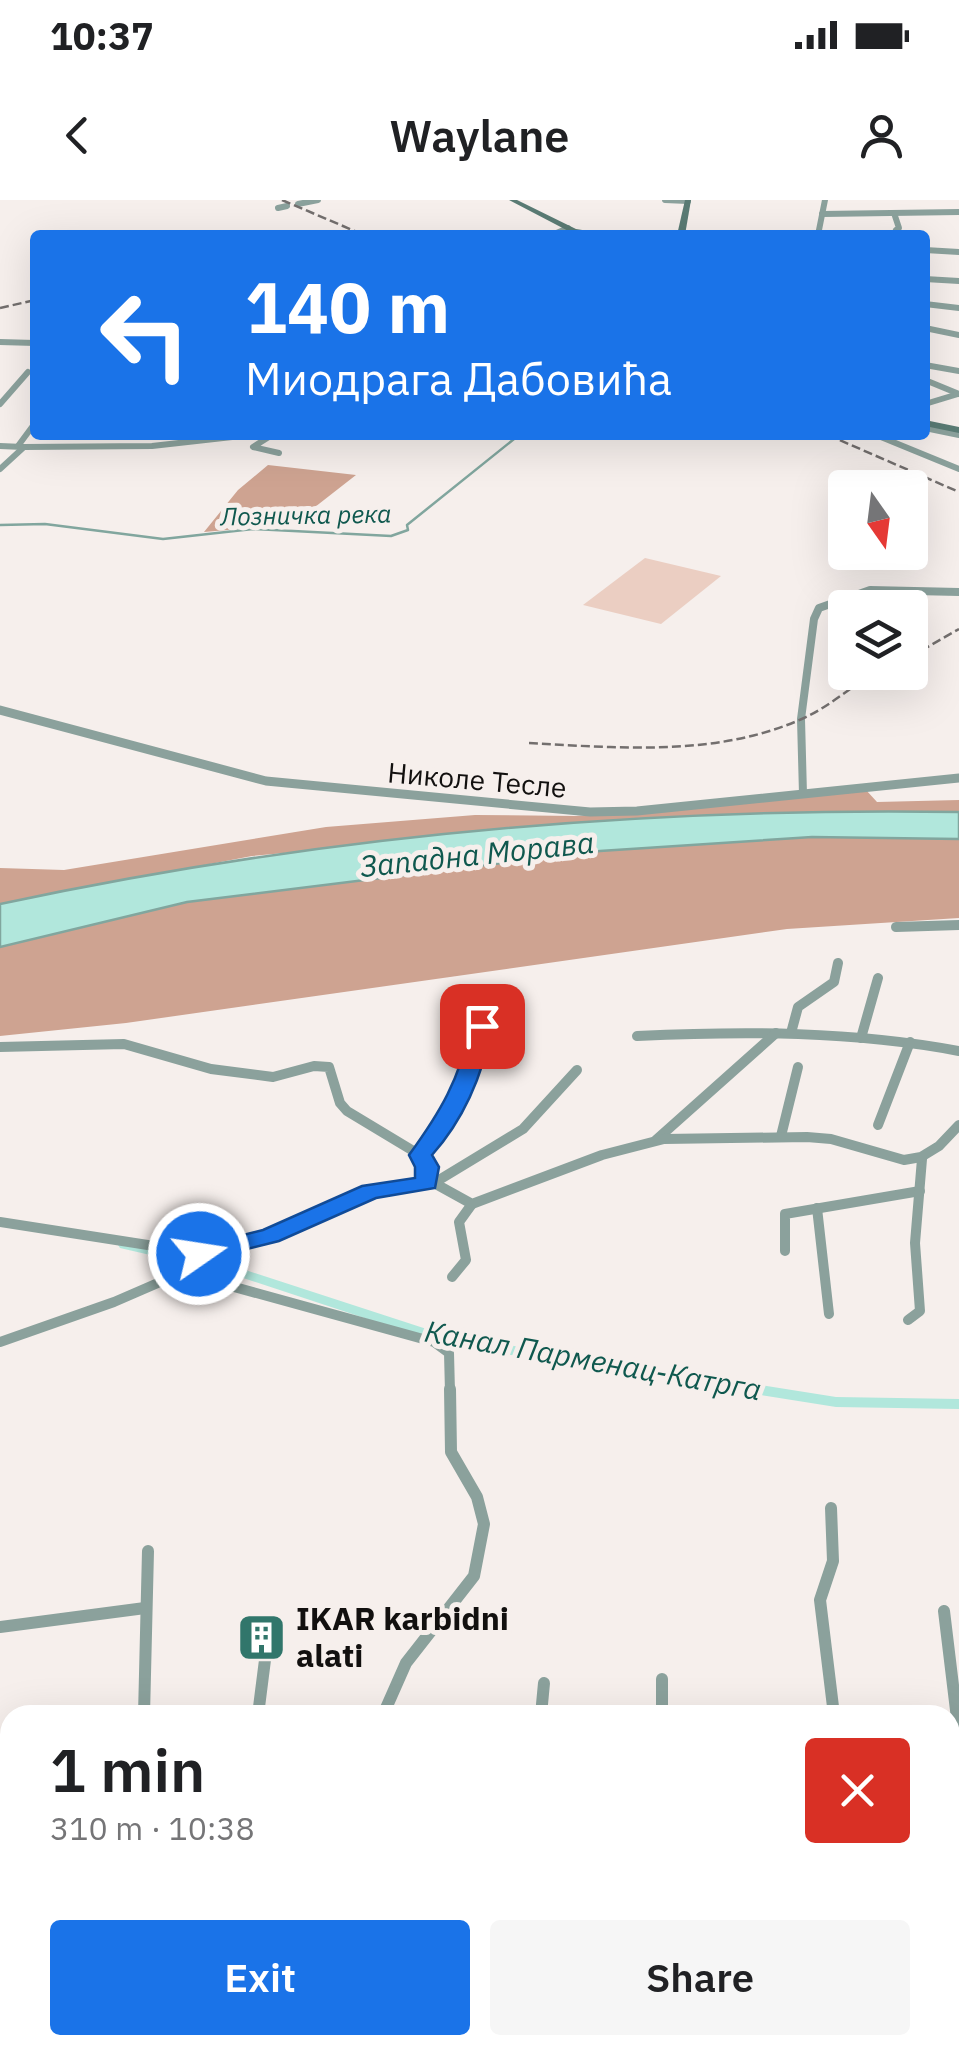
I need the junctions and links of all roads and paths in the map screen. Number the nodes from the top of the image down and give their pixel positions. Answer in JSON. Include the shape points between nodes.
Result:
{"nodes":[{"id":1,"x":318,"y":200,"type":"edge"},
{"id":2,"x":512,"y":200,"type":"edge"},
{"id":3,"x":665,"y":200,"type":"edge"},
{"id":4,"x":688,"y":200,"type":"edge"},
{"id":5,"x":825,"y":200,"type":"edge"},
{"id":6,"x":298,"y":204,"type":"dead end"},
{"id":7,"x":287,"y":206,"type":"dead end"},
{"id":8,"x":278,"y":208,"type":"dead end"},
{"id":9,"x":959,"y":212,"type":"edge"},
{"id":10,"x":894,"y":213,"type":"junction"},
{"id":11,"x":822,"y":214,"type":"junction"},
{"id":12,"x":573,"y":230,"type":"edge"},
{"id":13,"x":681,"y":230,"type":"edge"},
{"id":14,"x":819,"y":230,"type":"edge"},
{"id":15,"x":896,"y":230,"type":"dead end"},
{"id":16,"x":930,"y":250,"type":"edge"},
{"id":17,"x":959,"y":252,"type":"edge"},
{"id":18,"x":930,"y":279,"type":"edge"},
{"id":19,"x":959,"y":281,"type":"edge"},
{"id":20,"x":930,"y":305,"type":"edge"},
{"id":21,"x":959,"y":308,"type":"edge"},
{"id":22,"x":930,"y":329,"type":"edge"},
{"id":23,"x":959,"y":335,"type":"edge"},
{"id":24,"x":0,"y":342,"type":"edge"},
{"id":25,"x":30,"y":343,"type":"edge"},
{"id":26,"x":930,"y":366,"type":"edge"},
{"id":27,"x":959,"y":371,"type":"edge"},
{"id":28,"x":28,"y":372,"type":"dead end"},
{"id":29,"x":930,"y":382,"type":"edge"},
{"id":30,"x":959,"y":393,"type":"edge"},
{"id":31,"x":930,"y":402,"type":"edge"},
{"id":32,"x":0,"y":404,"type":"edge"},
{"id":33,"x":930,"y":427,"type":"edge"},
{"id":34,"x":30,"y":431,"type":"edge"},
{"id":35,"x":959,"y":433,"type":"edge"},
{"id":36,"x":48,"y":440,"type":"edge"},
{"id":37,"x":178,"y":440,"type":"edge"},
{"id":38,"x":208,"y":440,"type":"edge"},
{"id":39,"x":264,"y":440,"type":"edge"},
{"id":40,"x":886,"y":440,"type":"edge"},
{"id":41,"x":174,"y":444,"type":"junction"},
{"id":42,"x":0,"y":446,"type":"edge"},
{"id":43,"x":21,"y":446,"type":"junction"},
{"id":44,"x":44,"y":446,"type":"junction"},
{"id":45,"x":280,"y":453,"type":"dead end"},
{"id":46,"x":959,"y":469,"type":"edge"},
{"id":47,"x":0,"y":470,"type":"edge"},
{"id":48,"x":959,"y":592,"type":"edge"},
{"id":49,"x":0,"y":710,"type":"edge"},
{"id":50,"x":959,"y":778,"type":"edge"},
{"id":51,"x":804,"y":794,"type":"junction"},
{"id":52,"x":959,"y":925,"type":"edge"},
{"id":53,"x":896,"y":927,"type":"dead end"},
{"id":54,"x":838,"y":962,"type":"dead end"},
{"id":55,"x":878,"y":978,"type":"dead end"},
{"id":56,"x":482,"y":1026,"type":"dead end"},
{"id":57,"x":776,"y":1032,"type":"junction"},
{"id":58,"x":791,"y":1033,"type":"junction"},
{"id":59,"x":637,"y":1036,"type":"dead end"},
{"id":60,"x":861,"y":1038,"type":"junction"},
{"id":61,"x":910,"y":1042,"type":"junction"},
{"id":62,"x":0,"y":1047,"type":"edge"},
{"id":63,"x":959,"y":1051,"type":"edge"},
{"id":64,"x":798,"y":1067,"type":"dead end"},
{"id":65,"x":577,"y":1070,"type":"dead end"},
{"id":66,"x":878,"y":1125,"type":"dead end"},
{"id":67,"x":959,"y":1125,"type":"edge"},
{"id":68,"x":781,"y":1136,"type":"junction"},
{"id":69,"x":656,"y":1140,"type":"junction"},
{"id":70,"x":420,"y":1155,"type":"junction"},
{"id":71,"x":922,"y":1159,"type":"junction"},
{"id":72,"x":430,"y":1183,"type":"junction"},
{"id":73,"x":920,"y":1192,"type":"junction"},
{"id":74,"x":472,"y":1204,"type":"junction"},
{"id":75,"x":817,"y":1208,"type":"junction"},
{"id":76,"x":0,"y":1222,"type":"edge"},
{"id":77,"x":784,"y":1251,"type":"dead end"},
{"id":78,"x":190,"y":1262,"type":"junction"},
{"id":79,"x":452,"y":1278,"type":"dead end"},
{"id":80,"x":828,"y":1314,"type":"dead end"},
{"id":81,"x":908,"y":1320,"type":"dead end"},
{"id":82,"x":0,"y":1342,"type":"edge"},
{"id":83,"x":831,"y":1508,"type":"dead end"},
{"id":84,"x":148,"y":1551,"type":"dead end"},
{"id":85,"x":145,"y":1608,"type":"junction"},
{"id":86,"x":944,"y":1611,"type":"dead end"},
{"id":87,"x":0,"y":1627,"type":"edge"},
{"id":88,"x":266,"y":1652,"type":"dead end"},
{"id":89,"x":662,"y":1680,"type":"dead end"},
{"id":90,"x":544,"y":1683,"type":"dead end"},
{"id":91,"x":144,"y":1705,"type":"edge"},
{"id":92,"x":259,"y":1705,"type":"edge"},
{"id":93,"x":387,"y":1705,"type":"edge"},
{"id":94,"x":542,"y":1705,"type":"edge"},
{"id":95,"x":662,"y":1705,"type":"edge"},
{"id":96,"x":833,"y":1705,"type":"edge"},
{"id":97,"x":955,"y":1705,"type":"edge"}],
"edges":[{"from":1,"to":6,"type":"street"},
{"from":2,"to":12,"type":"main road"},
{"from":3,"to":4,"type":"street"},
{"from":4,"to":13,"type":"main road"},
{"from":5,"to":11,"type":"street"},
{"from":7,"to":8,"type":"street"},
{"from":9,"to":10,"type":"street"},
{"from":10,"to":11,"type":"street"},
{"from":10,"to":15,"type":"street"},
{"from":11,"to":14,"type":"street"},
{"from":16,"to":17,"type":"street"},
{"from":18,"to":19,"type":"street"},
{"from":20,"to":21,"type":"street"},
{"from":22,"to":23,"type":"street"},
{"from":24,"to":25,"type":"street"},
{"from":26,"to":27,"type":"street"},
{"from":28,"to":32,"type":"street"},
{"from":29,"to":30,"type":"street"},
{"from":30,"to":31,"type":"street"},
{"from":33,"to":35,"type":"main road"},
{"from":34,"to":43,"type":"street"},
{"from":36,"to":44,"type":"street"},
{"from":37,"to":41,"type":"street"},
{"from":38,"to":41,"type":"street"},
{"from":39,"to":45,"type":"street","via":[[254,447]]},
{"from":40,"to":46,"type":"street"},
{"from":41,"to":44,"type":"street"},
{"from":42,"to":43,"type":"street"},
{"from":43,"to":44,"type":"street"},
{"from":43,"to":47,"type":"street"},
{"from":48,"to":51,"type":"street","via":[[852,592],[819,608],[801,719]]},
{"from":49,"to":51,"type":"street","name":"Николе Тесле","via":[[211,768],[322,788],[611,812]]},
{"from":50,"to":51,"type":"street","name":"Николе Тесле"},
{"from":52,"to":53,"type":"street"},
{"from":54,"to":58,"type":"street","via":[[834,982],[798,1008]]},
{"from":55,"to":60,"type":"street"},
{"from":56,"to":70,"type":"street","via":[[473,1069],[442,1130]]},
{"from":57,"to":58,"type":"street"},
{"from":57,"to":59,"type":"street"},
{"from":57,"to":69,"type":"street"},
{"from":58,"to":60,"type":"street"},
{"from":60,"to":61,"type":"street"},
{"from":61,"to":63,"type":"street"},
{"from":61,"to":66,"type":"street"},
{"from":62,"to":70,"type":"street","via":[[124,1044],[211,1069],[273,1077],[323,1066],[334,1074],[347,1111]]},
{"from":64,"to":68,"type":"street"},
{"from":65,"to":72,"type":"street","via":[[522,1129]]},
{"from":67,"to":71,"type":"street"},
{"from":68,"to":69,"type":"street"},
{"from":68,"to":71,"type":"street"},
{"from":69,"to":74,"type":"street"},
{"from":70,"to":72,"type":"street"},
{"from":71,"to":73,"type":"street"},
{"from":72,"to":74,"type":"street"},
{"from":72,"to":78,"type":"street","via":[[370,1192]]},
{"from":73,"to":75,"type":"street"},
{"from":73,"to":81,"type":"street","via":[[914,1243],[920,1311]]},
{"from":74,"to":79,"type":"street","via":[[458,1222],[466,1260]]},
{"from":75,"to":77,"type":"street","via":[[782,1218]]},
{"from":75,"to":80,"type":"street"},
{"from":76,"to":78,"type":"street"},
{"from":78,"to":82,"type":"street","via":[[114,1302]]},
{"from":78,"to":93,"type":"street","via":[[434,1342],[449,1354],[450,1452],[477,1496],[484,1524],[474,1576],[406,1663]]},
{"from":83,"to":96,"type":"street","via":[[833,1562],[820,1600]]},
{"from":84,"to":85,"type":"street"},
{"from":85,"to":87,"type":"street"},
{"from":85,"to":91,"type":"street"},
{"from":86,"to":97,"type":"street"},
{"from":88,"to":92,"type":"street"},
{"from":89,"to":95,"type":"street"},
{"from":90,"to":94,"type":"street"}]}
